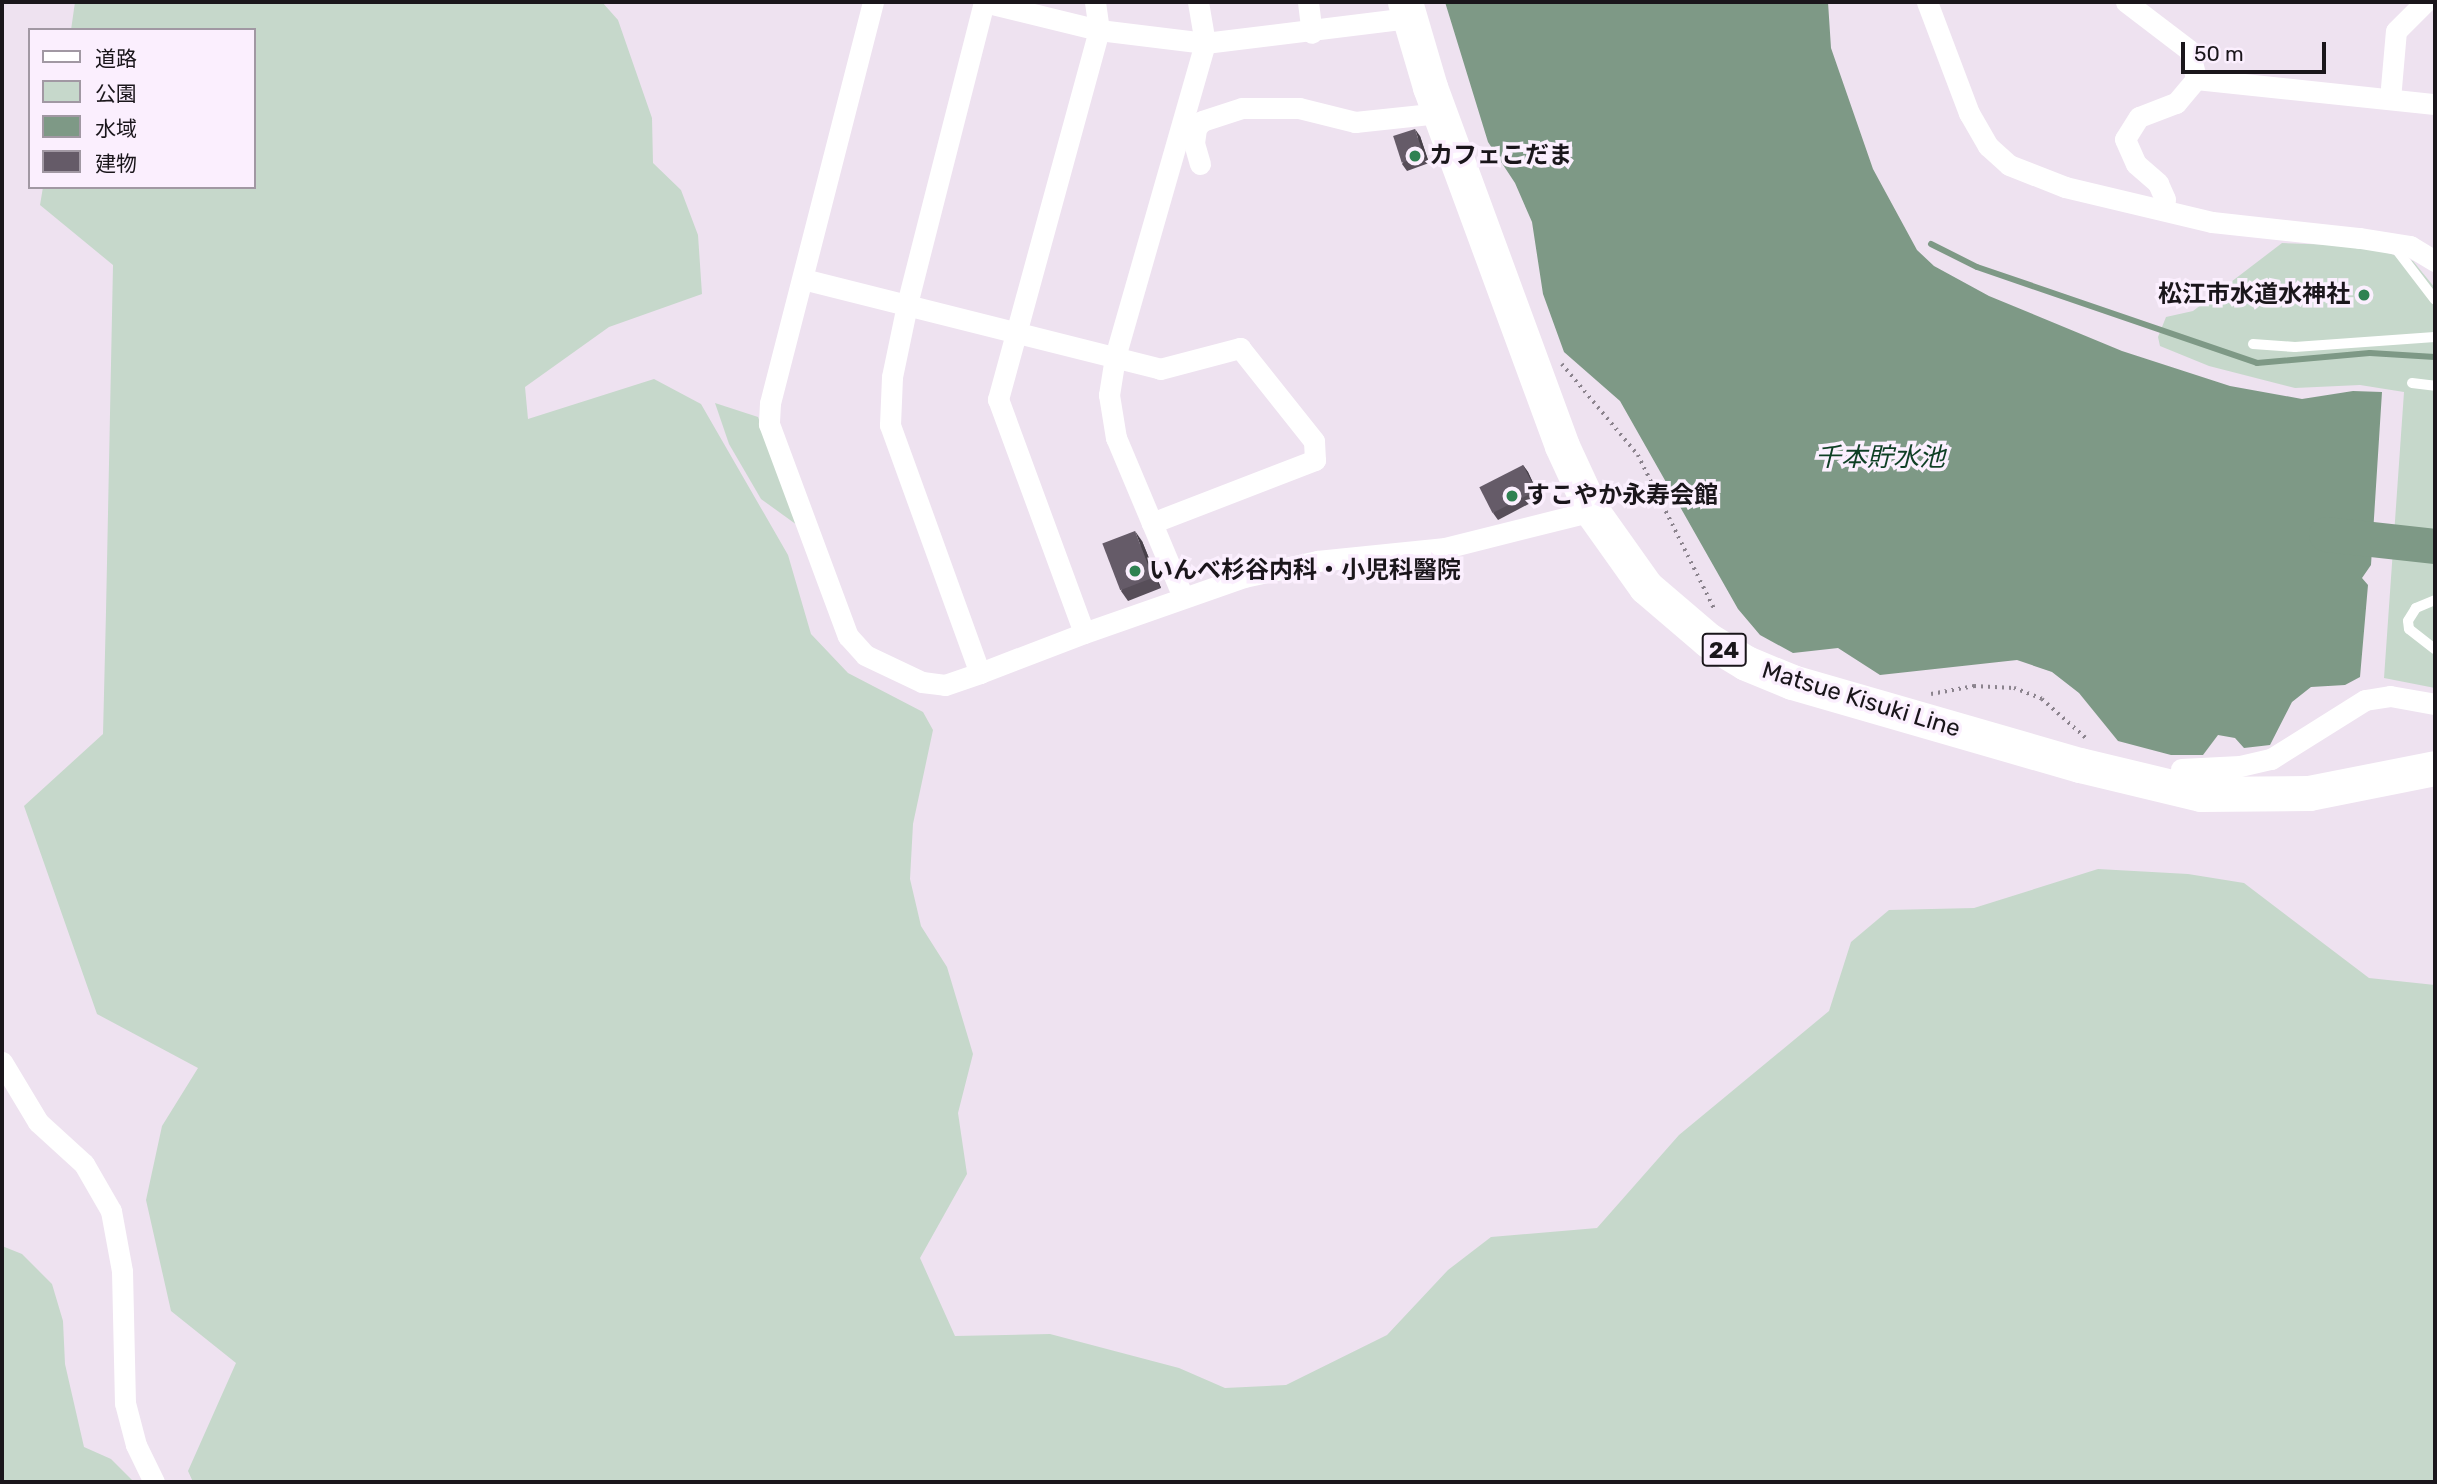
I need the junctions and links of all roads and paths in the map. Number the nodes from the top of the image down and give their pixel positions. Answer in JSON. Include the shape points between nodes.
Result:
{"nodes":[{"id":1,"x":873,"y":2,"type":"edge"},
{"id":2,"x":984,"y":2,"type":"edge"},
{"id":3,"x":1095,"y":2,"type":"edge"},
{"id":4,"x":1198,"y":2,"type":"edge"},
{"id":5,"x":1308,"y":2,"type":"edge"},
{"id":6,"x":1927,"y":2,"type":"edge"},
{"id":7,"x":2126,"y":2,"type":"edge"},
{"id":8,"x":2425,"y":2,"type":"edge"},
{"id":9,"x":1406,"y":10,"type":"edge"},
{"id":10,"x":1099,"y":30,"type":"junction"},
{"id":11,"x":1312,"y":33,"type":"junction"},
{"id":12,"x":1205,"y":43,"type":"junction"},
{"id":13,"x":2196,"y":79,"type":"junction"},
{"id":14,"x":2390,"y":100,"type":"junction"},
{"id":15,"x":2435,"y":104,"type":"edge"},
{"id":16,"x":1439,"y":113,"type":"junction"},
{"id":17,"x":1200,"y":164,"type":"dead end"},
{"id":18,"x":2162,"y":210,"type":"junction"},
{"id":19,"x":2391,"y":243,"type":"junction"},
{"id":20,"x":2435,"y":261,"type":"edge"},
{"id":21,"x":803,"y":279,"type":"junction"},
{"id":22,"x":2435,"y":300,"type":"edge"},
{"id":23,"x":907,"y":305,"type":"junction"},
{"id":24,"x":1014,"y":332,"type":"junction"},
{"id":25,"x":2435,"y":337,"type":"edge"},
{"id":26,"x":2253,"y":344,"type":"dead end"},
{"id":27,"x":1115,"y":357,"type":"junction"},
{"id":28,"x":1558,"y":357,"type":"dead end"},
{"id":29,"x":2412,"y":383,"type":"dead end"},
{"id":30,"x":2435,"y":386,"type":"edge"},
{"id":31,"x":1592,"y":511,"type":"junction"},
{"id":32,"x":1152,"y":523,"type":"junction"},
{"id":33,"x":1183,"y":597,"type":"junction"},
{"id":34,"x":2435,"y":600,"type":"edge"},
{"id":35,"x":1720,"y":619,"type":"dead end"},
{"id":36,"x":1084,"y":633,"type":"junction"},
{"id":37,"x":2435,"y":649,"type":"edge"},
{"id":38,"x":980,"y":673,"type":"junction"},
{"id":39,"x":1927,"y":694,"type":"dead end"},
{"id":40,"x":2435,"y":704,"type":"edge"},
{"id":41,"x":2096,"y":747,"type":"dead end"},
{"id":42,"x":2435,"y":768,"type":"edge"},
{"id":43,"x":2181,"y":769,"type":"dead end"},
{"id":44,"x":2,"y":1062,"type":"edge"},
{"id":45,"x":154,"y":1482,"type":"edge"}],
"edges":[{"from":1,"to":21,"type":"street"},
{"from":2,"to":10,"type":"street"},
{"from":2,"to":23,"type":"street"},
{"from":3,"to":10,"type":"street"},
{"from":4,"to":12,"type":"street"},
{"from":5,"to":11,"type":"street"},
{"from":6,"to":18,"type":"street","via":[[1969,113],[1999,159],[2065,187]]},
{"from":7,"to":13,"type":"street","via":[[2189,50]]},
{"from":8,"to":14,"type":"street","via":[[2396,31]]},
{"from":9,"to":11,"type":"street"},
{"from":9,"to":16,"type":"main road","name":"Matsue Kisuki Line","number":"24"},
{"from":10,"to":12,"type":"street"},
{"from":10,"to":24,"type":"street"},
{"from":11,"to":12,"type":"street"},
{"from":12,"to":27,"type":"street"},
{"from":13,"to":14,"type":"street"},
{"from":13,"to":18,"type":"street","via":[[2176,103],[2139,117],[2126,139],[2136,164],[2158,183],[2165,199]]},
{"from":14,"to":15,"type":"street"},
{"from":16,"to":17,"type":"street","via":[[1356,122],[1299,108],[1242,108],[1202,121],[1196,128],[1194,144]]},
{"from":16,"to":31,"type":"main road","name":"Matsue Kisuki Line","number":"24","via":[[1562,446]]},
{"from":18,"to":19,"type":"street","via":[[2236,227]]},
{"from":19,"to":20,"type":"street","via":[[2410,246]]},
{"from":19,"to":22,"type":"lane"},
{"from":21,"to":23,"type":"street"},
{"from":21,"to":38,"type":"street","via":[[770,403],[769,424],[848,636],[865,655],[922,682],[945,685]]},
{"from":23,"to":24,"type":"street"},
{"from":23,"to":38,"type":"street","via":[[892,377],[890,425]]},
{"from":24,"to":27,"type":"street"},
{"from":24,"to":36,"type":"street","via":[[998,399],[1000,414]]},
{"from":25,"to":26,"type":"lane","via":[[2295,347]]},
{"from":27,"to":32,"type":"street","via":[[1109,395],[1112,418]]},
{"from":27,"to":32,"type":"street","via":[[1169,368],[1240,348],[1314,441],[1315,460]]},
{"from":28,"to":35,"type":"path","via":[[1637,455]]},
{"from":29,"to":30,"type":"lane"},
{"from":31,"to":33,"type":"street","via":[[1445,548],[1317,561]]},
{"from":31,"to":42,"type":"main road","name":"Matsue Kisuki Line","number":"24","via":[[1646,587],[1708,640],[1746,663],[1805,686],[2103,772],[2201,794],[2309,793]]},
{"from":32,"to":33,"type":"street"},
{"from":33,"to":36,"type":"street"},
{"from":34,"to":37,"type":"lane","via":[[2416,608],[2407,621],[2409,629]]},
{"from":36,"to":38,"type":"street"},
{"from":39,"to":41,"type":"path","via":[[1975,687],[2014,688],[2057,709]]},
{"from":40,"to":43,"type":"street","via":[[2390,696],[2365,700],[2271,759],[2240,766]]},
{"from":44,"to":45,"type":"street","via":[[38,1122],[84,1164],[110,1212],[122,1271],[125,1403],[136,1445]]}]}
